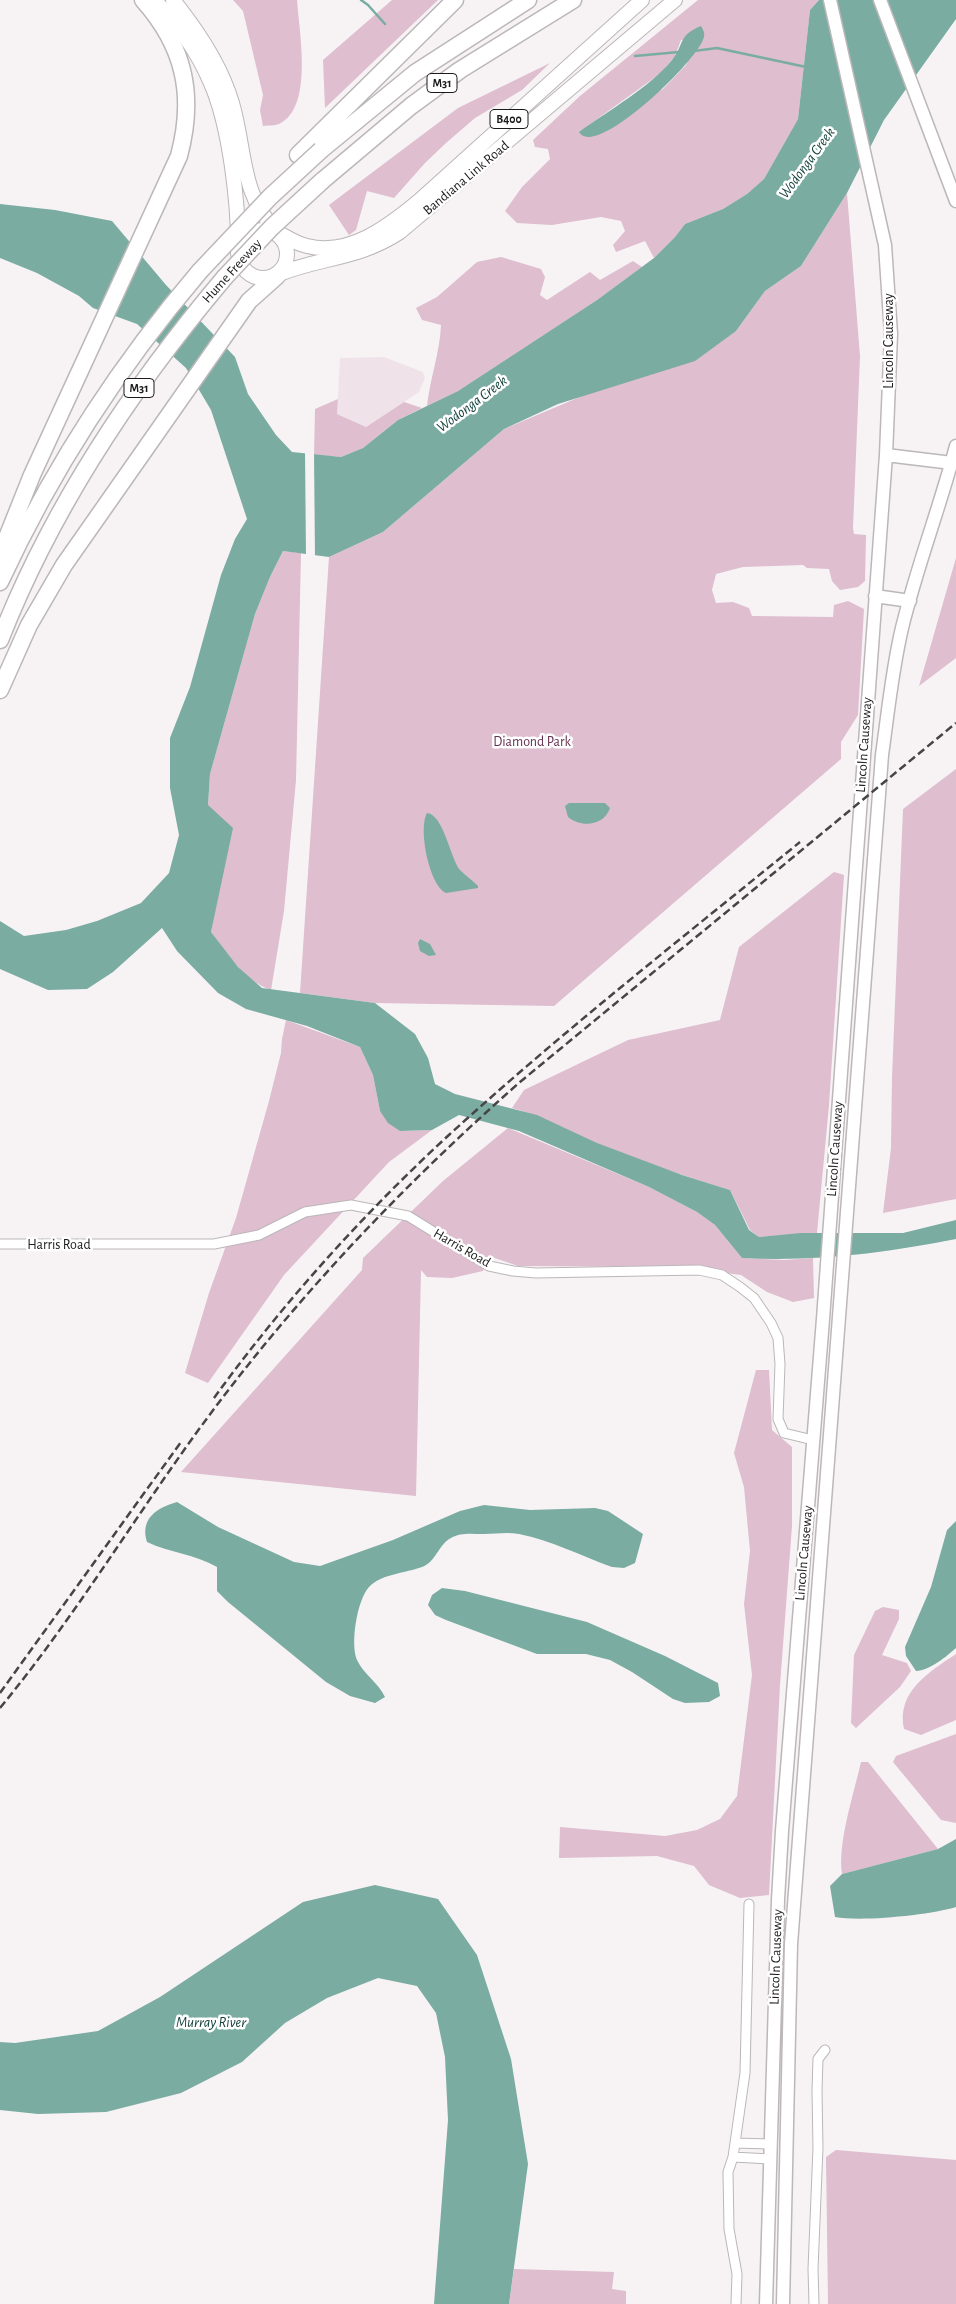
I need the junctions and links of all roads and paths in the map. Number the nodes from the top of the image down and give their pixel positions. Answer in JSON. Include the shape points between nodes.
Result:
{"nodes":[{"id":1,"x":143,"y":0,"type":"edge"},
{"id":2,"x":154,"y":0,"type":"edge"},
{"id":3,"x":173,"y":0,"type":"edge"},
{"id":4,"x":455,"y":0,"type":"edge"},
{"id":5,"x":528,"y":0,"type":"edge"},
{"id":6,"x":573,"y":0,"type":"edge"},
{"id":7,"x":642,"y":0,"type":"edge"},
{"id":8,"x":675,"y":0,"type":"edge"},
{"id":9,"x":830,"y":0,"type":"edge"},
{"id":10,"x":880,"y":0,"type":"edge"},
{"id":11,"x":956,"y":201,"type":"edge"},
{"id":12,"x":278,"y":233,"type":"junction"},
{"id":13,"x":238,"y":254,"type":"junction"},
{"id":14,"x":200,"y":271,"type":"junction"},
{"id":15,"x":278,"y":275,"type":"junction"},
{"id":16,"x":956,"y":446,"type":"edge"},
{"id":17,"x":886,"y":455,"type":"junction"},
{"id":18,"x":952,"y":463,"type":"junction"},
{"id":19,"x":0,"y":555,"type":"edge"},
{"id":20,"x":0,"y":582,"type":"edge"},
{"id":21,"x":875,"y":596,"type":"junction"},
{"id":22,"x":910,"y":600,"type":"junction"},
{"id":23,"x":0,"y":640,"type":"edge"},
{"id":24,"x":0,"y":690,"type":"edge"},
{"id":25,"x":0,"y":1244,"type":"edge"},
{"id":26,"x":813,"y":1440,"type":"junction"},
{"id":27,"x":830,"y":1441,"type":"junction"},
{"id":28,"x":749,"y":1904,"type":"dead end"},
{"id":29,"x":825,"y":2050,"type":"dead end"},
{"id":30,"x":735,"y":2143,"type":"junction"},
{"id":31,"x":770,"y":2144,"type":"junction"},
{"id":32,"x":788,"y":2151,"type":"junction"},
{"id":33,"x":733,"y":2157,"type":"junction"},
{"id":34,"x":770,"y":2159,"type":"junction"},
{"id":35,"x":736,"y":2304,"type":"edge"},
{"id":36,"x":766,"y":2304,"type":"edge"},
{"id":37,"x":784,"y":2304,"type":"edge"},
{"id":38,"x":814,"y":2304,"type":"edge"}],
"edges":[{"from":1,"to":19,"type":"highway","via":[[171,38],[181,63],[187,95],[187,119],[179,156],[32,475]]},
{"from":2,"to":13,"type":"main road","via":[[190,45],[216,99],[226,139],[237,213]]},
{"from":3,"to":12,"type":"main road","name":"Bandiana Link Road","number":"B400","via":[[209,50],[226,85],[252,196],[263,217]]},
{"from":4,"to":14,"type":"highway","bridge":true,"via":[[298,155]]},
{"from":5,"to":14,"type":"highway","name":"Hume Freeway","number":"M31","bridge":true,"via":[[416,73],[321,150],[270,197]]},
{"from":6,"to":23,"type":"highway","name":"Hume Freeway","number":"M31","bridge":true,"via":[[453,75],[411,106],[322,181],[225,277],[121,413],[64,507]]},
{"from":7,"to":12,"type":"main road","name":"Bandiana Link Road","number":"B400","via":[[419,201],[381,230],[349,244],[321,248],[305,246]]},
{"from":8,"to":15,"type":"main road","name":"Bandiana Link Road","number":"B400","via":[[400,232],[360,253],[300,266]]},
{"from":9,"to":17,"type":"main road","name":"Lincoln Causeway","via":[[885,245],[891,334]]},
{"from":10,"to":11,"type":"main road"},
{"from":12,"to":13,"type":"main road","number":"B400","via":[[267,229],[252,233],[241,243]]},
{"from":12,"to":15,"type":"main road","number":"B400","via":[[287,255]]},
{"from":13,"to":15,"type":"main road","number":"B400","via":[[241,265],[250,274],[263,278]]},
{"from":14,"to":20,"type":"highway","name":"Hume Freeway","number":"M31","via":[[135,352],[74,443],[47,488]]},
{"from":15,"to":24,"type":"highway","via":[[249,301],[86,531],[29,625]]},
{"from":16,"to":18,"type":"main road","name":"Lincoln Causeway"},
{"from":17,"to":18,"type":"main road"},
{"from":17,"to":21,"type":"main road","name":"Lincoln Causeway"},
{"from":18,"to":22,"type":"main road","name":"Lincoln Causeway"},
{"from":21,"to":22,"type":"main road"},
{"from":21,"to":26,"type":"main road","name":"Lincoln Causeway"},
{"from":22,"to":27,"type":"main road","name":"Lincoln Causeway","via":[[892,678],[882,755]]},
{"from":25,"to":26,"type":"street","name":"Harris Road","via":[[214,1244],[259,1235],[305,1212],[351,1205],[408,1216],[489,1266],[513,1271],[699,1270],[722,1275],[754,1298],[772,1323],[778,1338],[778,1419],[784,1433]]},
{"from":26,"to":27,"type":"main road"},
{"from":26,"to":31,"type":"main road","name":"Lincoln Causeway","via":[[782,1831]]},
{"from":27,"to":32,"type":"main road","name":"Lincoln Causeway","via":[[794,1900]]},
{"from":28,"to":30,"type":"street","name":"Lincoln Causeway","via":[[745,2074]]},
{"from":29,"to":38,"type":"street","via":[[818,2059]]},
{"from":30,"to":31,"type":"street"},
{"from":30,"to":33,"type":"street","name":"Lincoln Causeway"},
{"from":31,"to":32,"type":"main road"},
{"from":31,"to":34,"type":"main road","name":"Lincoln Causeway"},
{"from":32,"to":34,"type":"main road"},
{"from":32,"to":37,"type":"main road","name":"Lincoln Causeway"},
{"from":33,"to":34,"type":"street"},
{"from":33,"to":35,"type":"street","name":"Lincoln Causeway","via":[[728,2172],[728,2192],[737,2274]]},
{"from":34,"to":36,"type":"main road","name":"Lincoln Causeway"}]}
